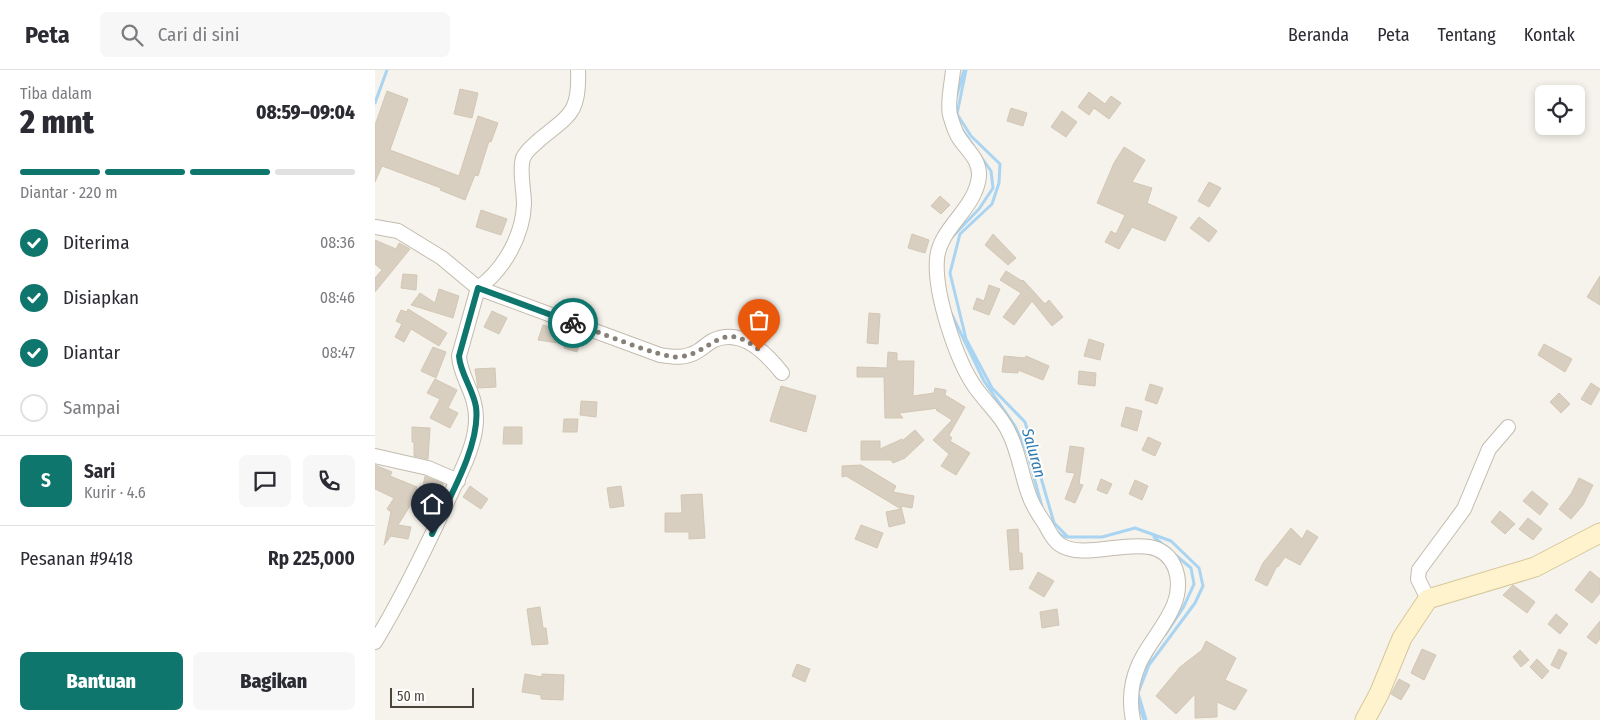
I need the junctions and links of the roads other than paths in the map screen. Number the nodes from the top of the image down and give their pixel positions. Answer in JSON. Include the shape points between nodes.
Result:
{"nodes":[{"id":1,"x":578,"y":70,"type":"edge"},
{"id":2,"x":953,"y":70,"type":"edge"},
{"id":3,"x":375,"y":227,"type":"edge"},
{"id":4,"x":478,"y":288,"type":"junction"},
{"id":5,"x":782,"y":374,"type":"dead end"},
{"id":6,"x":1508,"y":427,"type":"dead end"},
{"id":7,"x":375,"y":456,"type":"edge"},
{"id":8,"x":458,"y":481,"type":"junction"},
{"id":9,"x":1600,"y":533,"type":"edge"},
{"id":10,"x":1428,"y":599,"type":"junction"},
{"id":11,"x":375,"y":642,"type":"edge"},
{"id":12,"x":1133,"y":720,"type":"edge"},
{"id":13,"x":1365,"y":720,"type":"edge"}],
"edges":[{"from":1,"to":4,"type":"street","via":[[576,103],[567,119],[530,148],[523,158],[522,223],[515,241],[503,261]]},
{"from":2,"to":12,"type":"street","via":[[949,113],[958,137],[974,156],[979,175],[968,206],[944,238],[937,255],[938,282],[961,362],[1011,437],[1029,497],[1059,544],[1072,549],[1152,547],[1167,556],[1177,574],[1173,606],[1133,680],[1130,697]]},
{"from":3,"to":4,"type":"street","via":[[398,231],[442,258]]},
{"from":4,"to":5,"type":"street","via":[[659,355],[679,358],[724,337],[747,340]]},
{"from":4,"to":8,"type":"street","via":[[459,356],[472,390],[476,423]]},
{"from":6,"to":10,"type":"street","via":[[1489,449],[1464,509],[1419,570],[1418,579]]},
{"from":7,"to":8,"type":"street","via":[[428,468]]},
{"from":8,"to":11,"type":"street","via":[[401,598]]},
{"from":9,"to":10,"type":"street","via":[[1535,567]]},
{"from":10,"to":13,"type":"street","via":[[1402,638]]}]}
